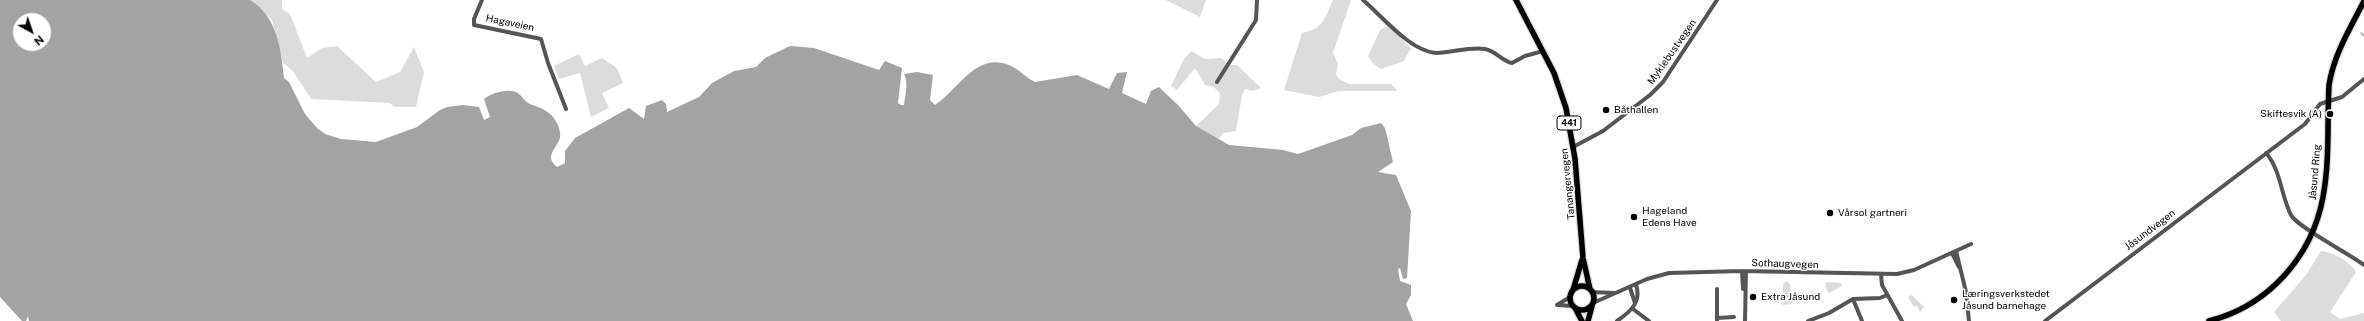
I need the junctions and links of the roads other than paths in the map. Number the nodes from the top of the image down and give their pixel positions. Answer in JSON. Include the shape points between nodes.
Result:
{"nodes":[{"id":1,"x":482,"y":0,"type":"edge"},
{"id":2,"x":1257,"y":0,"type":"edge"},
{"id":3,"x":1363,"y":0,"type":"edge"},
{"id":4,"x":1516,"y":0,"type":"edge"},
{"id":5,"x":1717,"y":0,"type":"edge"},
{"id":6,"x":2364,"y":1,"type":"edge"},
{"id":7,"x":1543,"y":52,"type":"junction"},
{"id":8,"x":2364,"y":80,"type":"edge"},
{"id":9,"x":1217,"y":82,"type":"dead end"},
{"id":10,"x":2328,"y":103,"type":"junction"},
{"id":11,"x":566,"y":109,"type":"dead end"},
{"id":12,"x":1573,"y":147,"type":"junction"},
{"id":13,"x":2266,"y":153,"type":"junction"},
{"id":14,"x":2313,"y":232,"type":"junction"},
{"id":15,"x":1971,"y":244,"type":"dead end"},
{"id":16,"x":1954,"y":252,"type":"junction"},
{"id":17,"x":1583,"y":258,"type":"junction"},
{"id":18,"x":2364,"y":265,"type":"edge"},
{"id":19,"x":1744,"y":271,"type":"junction"},
{"id":20,"x":1881,"y":274,"type":"junction"},
{"id":21,"x":1636,"y":285,"type":"junction"},
{"id":22,"x":1630,"y":288,"type":"junction"},
{"id":23,"x":1717,"y":289,"type":"dead end"},
{"id":24,"x":1573,"y":290,"type":"junction"},
{"id":25,"x":1591,"y":290,"type":"junction"},
{"id":26,"x":1618,"y":292,"type":"junction"},
{"id":27,"x":1887,"y":295,"type":"junction"},
{"id":28,"x":1570,"y":297,"type":"junction"},
{"id":29,"x":1853,"y":299,"type":"junction"},
{"id":30,"x":1592,"y":304,"type":"junction"},
{"id":31,"x":1574,"y":307,"type":"junction"},
{"id":32,"x":1634,"y":307,"type":"junction"},
{"id":33,"x":1734,"y":317,"type":"dead end"},
{"id":34,"x":1717,"y":319,"type":"edge"},
{"id":35,"x":1582,"y":321,"type":"edge"},
{"id":36,"x":1588,"y":321,"type":"edge"},
{"id":37,"x":1617,"y":321,"type":"edge"},
{"id":38,"x":1649,"y":321,"type":"edge"},
{"id":39,"x":1745,"y":321,"type":"edge"},
{"id":40,"x":1808,"y":321,"type":"edge"},
{"id":41,"x":1862,"y":321,"type":"edge"},
{"id":42,"x":1902,"y":321,"type":"edge"},
{"id":43,"x":1968,"y":321,"type":"edge"},
{"id":44,"x":2046,"y":321,"type":"edge"},
{"id":45,"x":2209,"y":321,"type":"edge"}],
"edges":[{"from":1,"to":11,"type":"street","name":"Hagaveien","via":[[474,18],[474,25],[541,39]]},
{"from":2,"to":9,"type":"street","via":[[1256,20]]},
{"from":3,"to":7,"type":"street","via":[[1411,45],[1424,50],[1436,53],[1482,49],[1492,51],[1512,63],[1525,56]]},
{"from":4,"to":7,"type":"main road","name":"Tanangervegen","number":"441"},
{"from":5,"to":12,"type":"street","name":"Myklebustvegen","via":[[1667,76],[1650,96],[1603,130]]},
{"from":6,"to":10,"type":"main road","name":"Jåsund Ring","via":[[2336,56]]},
{"from":7,"to":12,"type":"main road","name":"Tanangervegen","number":"441","via":[[1563,98]]},
{"from":8,"to":10,"type":"street","name":"Jåsundvegen","via":[[2342,97]]},
{"from":10,"to":13,"type":"street","name":"Jåsundvegen","via":[[2320,104],[2305,124]]},
{"from":10,"to":14,"type":"main road","name":"Jåsund Ring","via":[[2324,188]]},
{"from":12,"to":17,"type":"main road","name":"Tanangervegen","number":"441"},
{"from":13,"to":14,"type":"street","via":[[2292,216],[2297,223]]},
{"from":13,"to":44,"type":"street","name":"Jåsundvegen"},
{"from":14,"to":18,"type":"street"},
{"from":14,"to":45,"type":"main road","name":"Jåsund Ring","via":[[2292,266],[2269,291],[2240,309]]},
{"from":15,"to":16,"type":"street","name":"Sothaugvegen"},
{"from":16,"to":20,"type":"street","name":"Sothaugvegen","via":[[1914,270]]},
{"from":16,"to":43,"type":"street","via":[[1961,271]]},
{"from":17,"to":24,"type":"main road","name":"Tanangervegen","number":"441"},
{"from":17,"to":25,"type":"main road","name":"Tanangervegen","number":"441"},
{"from":19,"to":20,"type":"street","name":"Sothaugvegen"},
{"from":19,"to":21,"type":"street","name":"Sothaugvegen","via":[[1669,273]]},
{"from":19,"to":39,"type":"street"},
{"from":20,"to":27,"type":"street"},
{"from":21,"to":22,"type":"street","name":"Sothaugvegen"},
{"from":21,"to":32,"type":"street","via":[[1638,297]]},
{"from":22,"to":26,"type":"street","name":"Sothaugvegen"},
{"from":22,"to":32,"type":"street"},
{"from":23,"to":34,"type":"street"},
{"from":24,"to":25,"type":"main road","via":[[1583,286]]},
{"from":24,"to":28,"type":"main road","number":"441"},
{"from":25,"to":26,"type":"street","name":"Sothaugvegen"},
{"from":25,"to":30,"type":"main road","number":"441"},
{"from":26,"to":30,"type":"street","name":"Sothaugvegen"},
{"from":27,"to":29,"type":"street","via":[[1880,298]]},
{"from":27,"to":42,"type":"street"},
{"from":28,"to":31,"type":"main road"},
{"from":28,"to":31,"type":"street","via":[[1557,305]]},
{"from":29,"to":40,"type":"street","via":[[1829,313]]},
{"from":29,"to":41,"type":"street"},
{"from":30,"to":31,"type":"main road","via":[[1582,310]]},
{"from":30,"to":36,"type":"main road","number":"441"},
{"from":31,"to":35,"type":"main road"},
{"from":32,"to":37,"type":"street"},
{"from":32,"to":38,"type":"street"},
{"from":33,"to":34,"type":"street"}]}
